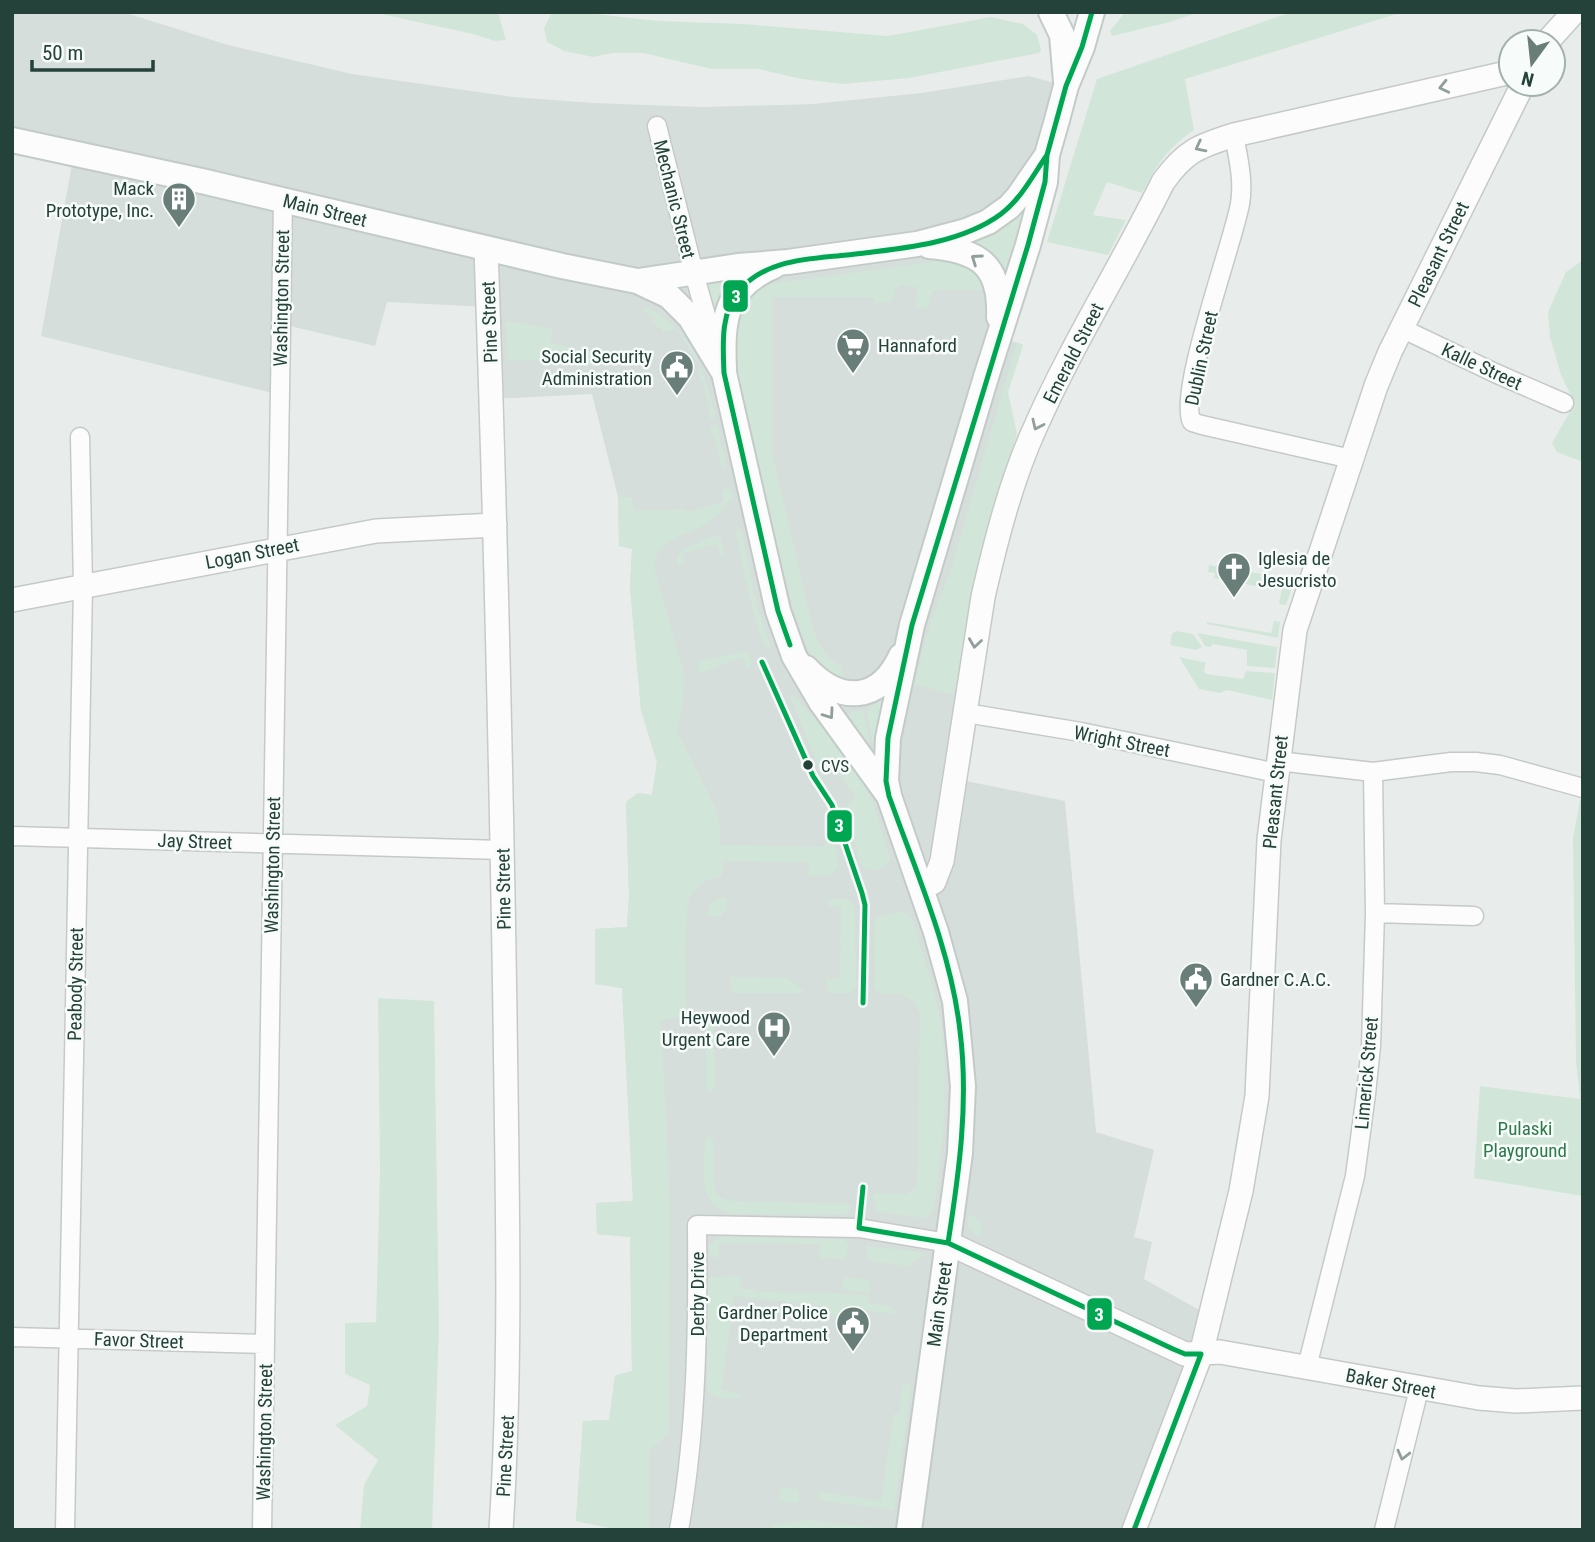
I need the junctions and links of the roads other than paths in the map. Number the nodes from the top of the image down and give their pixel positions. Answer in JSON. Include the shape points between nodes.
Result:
{"nodes":[{"id":1,"x":1051,"y":12,"type":"edge"},
{"id":2,"x":1091,"y":12,"type":"edge"},
{"id":3,"x":1574,"y":12,"type":"edge"},
{"id":4,"x":1560,"y":28,"type":"edge"},
{"id":5,"x":1497,"y":75,"type":"edge"},
{"id":6,"x":1066,"y":86,"type":"junction"},
{"id":7,"x":1516,"y":98,"type":"edge"},
{"id":8,"x":657,"y":126,"type":"dead end"},
{"id":9,"x":1234,"y":135,"type":"junction"},
{"id":10,"x":12,"y":139,"type":"edge"},
{"id":11,"x":1047,"y":155,"type":"junction"},
{"id":12,"x":283,"y":200,"type":"junction"},
{"id":13,"x":916,"y":244,"type":"junction"},
{"id":14,"x":486,"y":248,"type":"junction"},
{"id":15,"x":788,"y":262,"type":"junction"},
{"id":16,"x":694,"y":272,"type":"junction"},
{"id":17,"x":638,"y":281,"type":"junction"},
{"id":18,"x":1401,"y":328,"type":"junction"},
{"id":19,"x":998,"y":343,"type":"junction"},
{"id":20,"x":724,"y":373,"type":"junction"},
{"id":21,"x":1564,"y":402,"type":"dead end"},
{"id":22,"x":80,"y":438,"type":"dead end"},
{"id":23,"x":1351,"y":459,"type":"junction"},
{"id":24,"x":495,"y":525,"type":"junction"},
{"id":25,"x":277,"y":548,"type":"junction"},
{"id":26,"x":83,"y":586,"type":"junction"},
{"id":27,"x":12,"y":600,"type":"edge"},
{"id":28,"x":912,"y":625,"type":"junction"},
{"id":29,"x":794,"y":656,"type":"junction"},
{"id":30,"x":966,"y":713,"type":"junction"},
{"id":31,"x":1277,"y":767,"type":"junction"},
{"id":32,"x":1373,"y":772,"type":"junction"},
{"id":33,"x":1583,"y":788,"type":"edge"},
{"id":34,"x":889,"y":796,"type":"junction"},
{"id":35,"x":12,"y":835,"type":"edge"},
{"id":36,"x":78,"y":838,"type":"junction"},
{"id":37,"x":273,"y":843,"type":"junction"},
{"id":38,"x":503,"y":850,"type":"junction"},
{"id":39,"x":922,"y":888,"type":"junction"},
{"id":40,"x":1376,"y":913,"type":"junction"},
{"id":41,"x":1474,"y":916,"type":"dead end"},
{"id":42,"x":948,"y":1243,"type":"junction"},
{"id":43,"x":12,"y":1336,"type":"edge"},
{"id":44,"x":68,"y":1338,"type":"junction"},
{"id":45,"x":265,"y":1344,"type":"junction"},
{"id":46,"x":1201,"y":1354,"type":"junction"},
{"id":47,"x":1307,"y":1367,"type":"junction"},
{"id":48,"x":1419,"y":1389,"type":"junction"},
{"id":49,"x":1583,"y":1398,"type":"edge"},
{"id":50,"x":65,"y":1530,"type":"edge"},
{"id":51,"x":262,"y":1530,"type":"edge"},
{"id":52,"x":501,"y":1530,"type":"edge"},
{"id":53,"x":680,"y":1530,"type":"edge"},
{"id":54,"x":909,"y":1530,"type":"edge"},
{"id":55,"x":1134,"y":1530,"type":"edge"},
{"id":56,"x":1384,"y":1530,"type":"edge"}],
"edges":[{"from":1,"to":6,"type":"main road","via":[[1062,35]]},
{"from":2,"to":6,"type":"main road"},
{"from":3,"to":4,"type":"street"},
{"from":5,"to":9,"type":"street","name":"Emerald Street","one_way":true},
{"from":6,"to":11,"type":"main road"},
{"from":7,"to":18,"type":"street","name":"Pleasant Street"},
{"from":8,"to":16,"type":"street","name":"Mechanic Street"},
{"from":9,"to":23,"type":"street","name":"Dublin Street","via":[[1240,201],[1196,362],[1190,420]]},
{"from":9,"to":30,"type":"street","name":"Emerald Street","one_way":true,"via":[[1199,146],[1163,182],[1035,428],[992,559]]},
{"from":10,"to":12,"type":"main road","name":"Main Street"},
{"from":11,"to":13,"type":"main road","via":[[1018,197],[995,218]]},
{"from":11,"to":19,"type":"main road","via":[[1045,182]]},
{"from":12,"to":14,"type":"main road","name":"Main Street"},
{"from":12,"to":25,"type":"street","name":"Washington Street"},
{"from":13,"to":15,"type":"main road"},
{"from":19,"to":13,"type":"main road","one_way":true,"via":[[1000,302],[987,266],[964,251]]},
{"from":14,"to":17,"type":"main road","name":"Main Street"},
{"from":14,"to":24,"type":"street","name":"Pine Street"},
{"from":15,"to":16,"type":"main road"},
{"from":15,"to":20,"type":"main road","via":[[750,279],[734,295],[724,328]]},
{"from":16,"to":17,"type":"main road","name":"Main Street"},
{"from":16,"to":20,"type":"street","name":"Main Street"},
{"from":17,"to":20,"type":"main road","name":"Main Street","via":[[669,296],[684,310]]},
{"from":18,"to":21,"type":"street","name":"Kalle Street"},
{"from":18,"to":23,"type":"street","name":"Pleasant Street"},
{"from":19,"to":28,"type":"main road"},
{"from":20,"to":29,"type":"main road","name":"Main Street","via":[[778,611]]},
{"from":22,"to":26,"type":"street","name":"Peabody Street"},
{"from":23,"to":31,"type":"street","name":"Pleasant Street","via":[[1295,629]]},
{"from":24,"to":25,"type":"street","name":"Logan Street","via":[[376,531]]},
{"from":24,"to":38,"type":"street","name":"Pine Street"},
{"from":25,"to":26,"type":"street","name":"Logan Street"},
{"from":25,"to":37,"type":"street","name":"Washington Street"},
{"from":26,"to":27,"type":"street","name":"Logan Street"},
{"from":26,"to":36,"type":"street","name":"Peabody Street"},
{"from":28,"to":29,"type":"main road","name":"Main Street","via":[[894,671],[867,692],[837,691]]},
{"from":28,"to":34,"type":"main road","via":[[888,738]]},
{"from":29,"to":34,"type":"main road","name":"Main Street","one_way":true},
{"from":30,"to":31,"type":"street","name":"Wright Street"},
{"from":30,"to":39,"type":"street","name":"Emerald Street","via":[[942,861],[933,882]]},
{"from":31,"to":32,"type":"street","name":"Wright Street"},
{"from":31,"to":46,"type":"street","name":"Pleasant Street","via":[[1269,840],[1258,1096],[1241,1191]]},
{"from":32,"to":33,"type":"street","name":"Wright Street","via":[[1476,762]]},
{"from":32,"to":40,"type":"street","name":"Limerick Street"},
{"from":34,"to":39,"type":"main road","name":"Main Street"},
{"from":35,"to":36,"type":"street","name":"Jay Street"},
{"from":36,"to":37,"type":"street","name":"Jay Street"},
{"from":36,"to":44,"type":"street","name":"Peabody Street"},
{"from":37,"to":38,"type":"street","name":"Jay Street"},
{"from":37,"to":45,"type":"street","name":"Washington Street"},
{"from":38,"to":52,"type":"street","name":"Pine Street","via":[[509,1320]]},
{"from":39,"to":42,"type":"main road","name":"Main Street","via":[[955,1001],[961,1044],[961,1143]]},
{"from":40,"to":41,"type":"street"},
{"from":40,"to":47,"type":"street","name":"Limerick Street","via":[[1371,1046],[1358,1158]]},
{"from":42,"to":46,"type":"street","name":"Baker Street","via":[[1173,1349]]},
{"from":42,"to":53,"type":"street","name":"Derby Drive","via":[[859,1228],[697,1225],[695,1402]]},
{"from":42,"to":54,"type":"main road","name":"Main Street"},
{"from":43,"to":44,"type":"street","name":"Favor Street"},
{"from":44,"to":45,"type":"street","name":"Favor Street"},
{"from":44,"to":50,"type":"street","name":"Peabody Street"},
{"from":45,"to":51,"type":"street","name":"Washington Street"},
{"from":46,"to":47,"type":"street","name":"Baker Street","via":[[1220,1352]]},
{"from":46,"to":55,"type":"street","name":"Pleasant Street"},
{"from":47,"to":48,"type":"street","name":"Baker Street"},
{"from":48,"to":49,"type":"street","name":"Baker Street","via":[[1517,1401]]},
{"from":48,"to":56,"type":"street","one_way":true}]}
